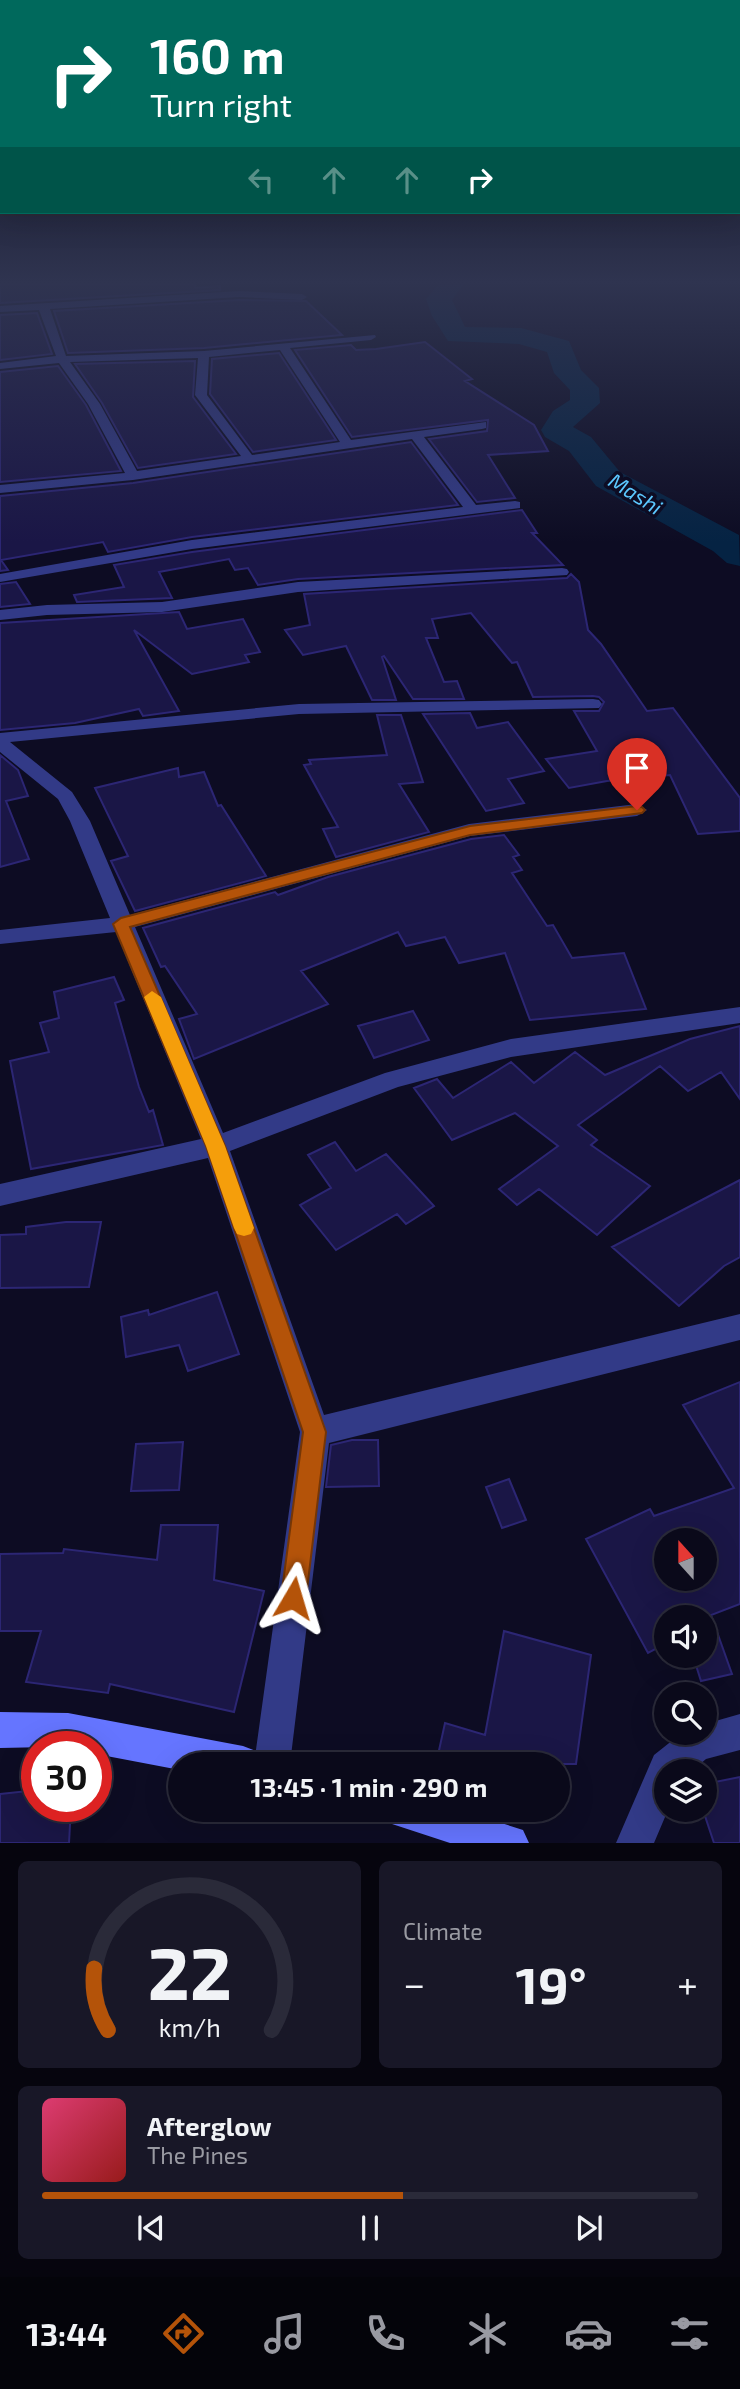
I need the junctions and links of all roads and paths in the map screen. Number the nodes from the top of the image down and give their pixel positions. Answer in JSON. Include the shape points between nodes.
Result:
{"nodes":[{"id":1,"x":70,"y":370,"type":"edge"},
{"id":2,"x":203,"y":370,"type":"edge"},
{"id":3,"x":299,"y":370,"type":"edge"},
{"id":4,"x":482,"y":425,"type":"dead end"},
{"id":5,"x":415,"y":435,"type":"junction"},
{"id":6,"x":348,"y":444,"type":"junction"},
{"id":7,"x":249,"y":459,"type":"junction"},
{"id":8,"x":133,"y":476,"type":"junction"},
{"id":9,"x":0,"y":489,"type":"edge"},
{"id":10,"x":515,"y":505,"type":"dead end"},
{"id":11,"x":472,"y":510,"type":"junction"},
{"id":12,"x":562,"y":572,"type":"dead end"},
{"id":13,"x":0,"y":578,"type":"edge"},
{"id":14,"x":0,"y":615,"type":"edge"},
{"id":15,"x":593,"y":704,"type":"dead end"},
{"id":16,"x":0,"y":741,"type":"edge"},
{"id":17,"x":637,"y":810,"type":"dead end"},
{"id":18,"x":121,"y":924,"type":"junction"},
{"id":19,"x":0,"y":937,"type":"edge"},
{"id":20,"x":740,"y":1015,"type":"edge"},
{"id":21,"x":216,"y":1146,"type":"junction"},
{"id":22,"x":0,"y":1195,"type":"edge"},
{"id":23,"x":740,"y":1327,"type":"edge"},
{"id":24,"x":315,"y":1432,"type":"junction"},
{"id":25,"x":0,"y":1730,"type":"edge"},
{"id":26,"x":740,"y":1732,"type":"edge"},
{"id":27,"x":179,"y":1752,"type":"edge"},
{"id":28,"x":274,"y":1752,"type":"edge"},
{"id":29,"x":441,"y":1822,"type":"edge"},
{"id":30,"x":510,"y":1843,"type":"edge"},
{"id":31,"x":635,"y":1843,"type":"edge"}],
"edges":[{"from":1,"to":8,"type":"street"},
{"from":2,"to":7,"type":"street","via":[[201,395]]},
{"from":3,"to":6,"type":"street"},
{"from":4,"to":5,"type":"street"},
{"from":5,"to":6,"type":"street"},
{"from":5,"to":11,"type":"street"},
{"from":6,"to":7,"type":"street"},
{"from":7,"to":8,"type":"street"},
{"from":8,"to":9,"type":"street"},
{"from":10,"to":11,"type":"street"},
{"from":11,"to":13,"type":"street","via":[[239,536]]},
{"from":12,"to":14,"type":"street","via":[[298,587],[162,607]]},
{"from":15,"to":16,"type":"street","via":[[299,709]]},
{"from":16,"to":18,"type":"street","via":[[65,796],[80,821]]},
{"from":17,"to":18,"type":"street","via":[[470,830]]},
{"from":18,"to":19,"type":"street"},
{"from":18,"to":21,"type":"street"},
{"from":20,"to":21,"type":"street","via":[[511,1048],[393,1079]]},
{"from":21,"to":22,"type":"street"},
{"from":21,"to":24,"type":"street"},
{"from":23,"to":24,"type":"street"},
{"from":24,"to":28,"type":"street"},
{"from":25,"to":27,"type":"street","via":[[68,1731]]},
{"from":26,"to":31,"type":"street","via":[[697,1744],[667,1768]]},
{"from":29,"to":30,"type":"street"}]}
